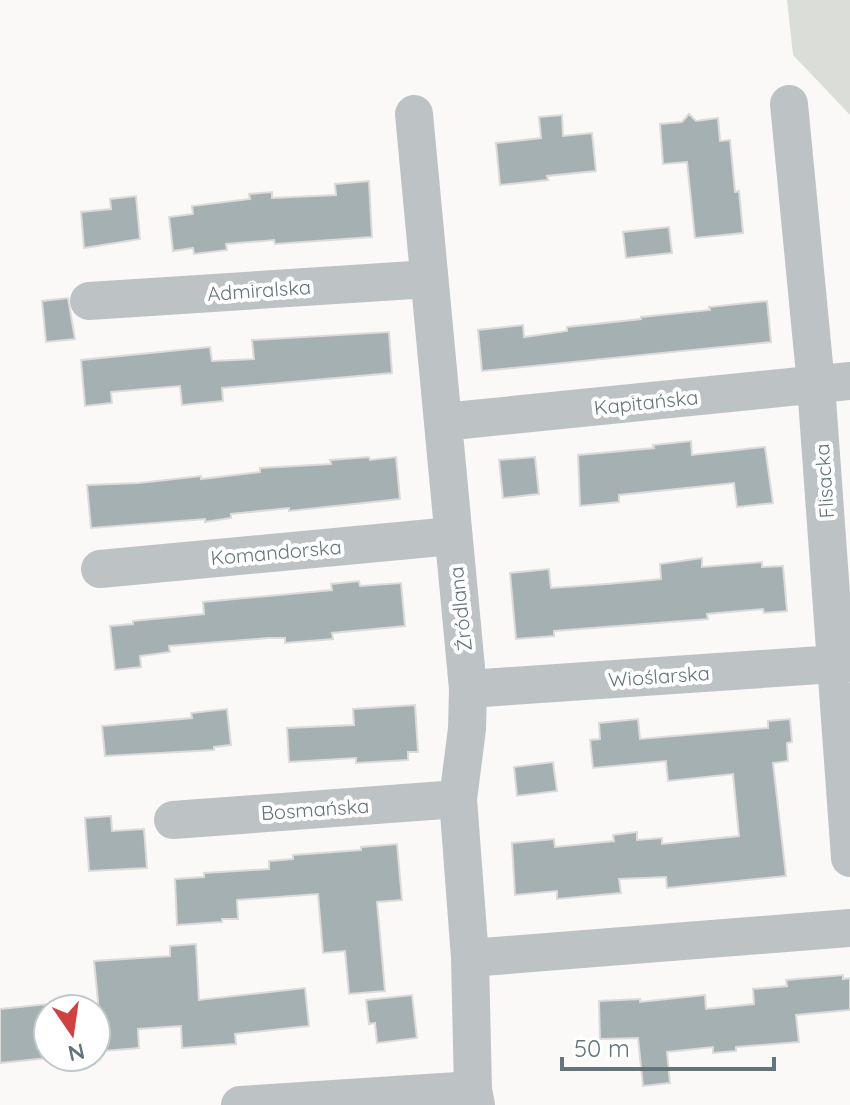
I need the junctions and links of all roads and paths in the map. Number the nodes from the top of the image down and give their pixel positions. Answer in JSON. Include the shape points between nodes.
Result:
{"nodes":[{"id":1,"x":789,"y":104,"type":"dead end"},
{"id":2,"x":414,"y":114,"type":"dead end"},
{"id":3,"x":429,"y":279,"type":"junction"},
{"id":4,"x":89,"y":301,"type":"dead end"},
{"id":5,"x":833,"y":383,"type":"edge"},
{"id":6,"x":443,"y":422,"type":"junction"},
{"id":7,"x":452,"y":536,"type":"junction"},
{"id":8,"x":100,"y":569,"type":"dead end"},
{"id":9,"x":844,"y":663,"type":"edge"},
{"id":10,"x":468,"y":689,"type":"junction"},
{"id":11,"x":458,"y":799,"type":"junction"},
{"id":12,"x":173,"y":820,"type":"dead end"},
{"id":13,"x":850,"y":858,"type":"edge"},
{"id":14,"x":850,"y":928,"type":"edge"},
{"id":15,"x":470,"y":958,"type":"junction"},
{"id":16,"x":474,"y":1098,"type":"edge"},
{"id":17,"x":240,"y":1105,"type":"edge"}],
"edges":[{"from":1,"to":5,"type":"street","name":"Flisacka"},
{"from":2,"to":3,"type":"street","name":"Źródlana"},
{"from":3,"to":4,"type":"street","name":"Admiralska"},
{"from":3,"to":6,"type":"street","name":"Źródlana"},
{"from":5,"to":6,"type":"street","name":"Kapitańska"},
{"from":5,"to":9,"type":"street","name":"Flisacka"},
{"from":6,"to":7,"type":"street","name":"Źródlana"},
{"from":7,"to":8,"type":"street","name":"Komandorska"},
{"from":7,"to":10,"type":"street","name":"Źródlana"},
{"from":9,"to":10,"type":"street","name":"Wioślarska"},
{"from":9,"to":13,"type":"street","name":"Flisacka"},
{"from":10,"to":11,"type":"street","name":"Źródlana"},
{"from":11,"to":12,"type":"street","name":"Bosmańska"},
{"from":11,"to":15,"type":"street","name":"Źródlana"},
{"from":14,"to":15,"type":"street"},
{"from":15,"to":16,"type":"street","name":"Źródlana"},
{"from":16,"to":17,"type":"street"}]}
